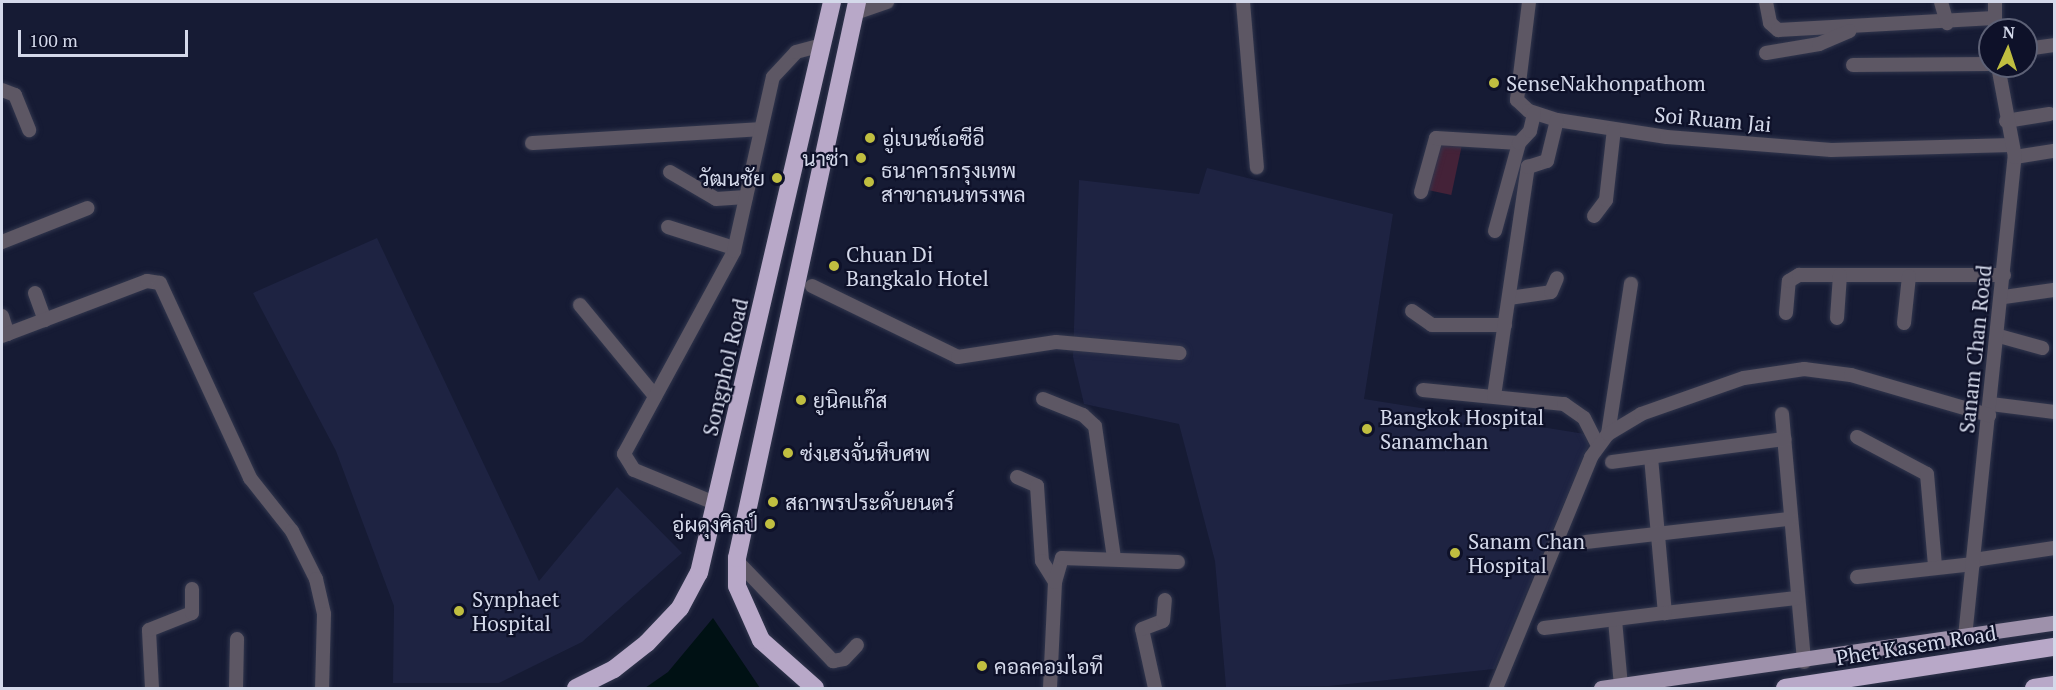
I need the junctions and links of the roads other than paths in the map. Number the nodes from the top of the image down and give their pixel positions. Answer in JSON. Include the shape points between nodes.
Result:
{"nodes":[{"id":1,"x":832,"y":2,"type":"edge"},
{"id":2,"x":887,"y":2,"type":"edge"},
{"id":3,"x":1243,"y":2,"type":"edge"},
{"id":4,"x":1529,"y":2,"type":"edge"},
{"id":5,"x":1766,"y":2,"type":"edge"},
{"id":6,"x":1941,"y":2,"type":"edge"},
{"id":7,"x":1995,"y":2,"type":"edge"},
{"id":8,"x":856,"y":7,"type":"edge"},
{"id":9,"x":1995,"y":18,"type":"edge"},
{"id":10,"x":1947,"y":23,"type":"junction"},
{"id":11,"x":1978,"y":24,"type":"edge"},
{"id":12,"x":1853,"y":28,"type":"junction"},
{"id":13,"x":822,"y":45,"type":"junction"},
{"id":14,"x":2055,"y":45,"type":"edge"},
{"id":15,"x":2038,"y":47,"type":"edge"},
{"id":16,"x":1766,"y":53,"type":"dead end"},
{"id":17,"x":1978,"y":64,"type":"edge"},
{"id":18,"x":1853,"y":65,"type":"dead end"},
{"id":19,"x":2000,"y":78,"type":"edge"},
{"id":20,"x":2,"y":90,"type":"edge"},
{"id":21,"x":1534,"y":113,"type":"junction"},
{"id":22,"x":2049,"y":114,"type":"dead end"},
{"id":23,"x":1557,"y":120,"type":"junction"},
{"id":24,"x":2006,"y":121,"type":"junction"},
{"id":25,"x":760,"y":129,"type":"junction"},
{"id":26,"x":1614,"y":129,"type":"junction"},
{"id":27,"x":29,"y":130,"type":"dead end"},
{"id":28,"x":532,"y":143,"type":"dead end"},
{"id":29,"x":1519,"y":143,"type":"junction"},
{"id":30,"x":2014,"y":151,"type":"junction"},
{"id":31,"x":2055,"y":151,"type":"edge"},
{"id":32,"x":1257,"y":167,"type":"dead end"},
{"id":33,"x":670,"y":172,"type":"dead end"},
{"id":34,"x":1421,"y":192,"type":"dead end"},
{"id":35,"x":746,"y":197,"type":"junction"},
{"id":36,"x":88,"y":208,"type":"dead end"},
{"id":37,"x":1594,"y":216,"type":"dead end"},
{"id":38,"x":668,"y":227,"type":"dead end"},
{"id":39,"x":1495,"y":231,"type":"dead end"},
{"id":40,"x":2,"y":242,"type":"edge"},
{"id":41,"x":735,"y":248,"type":"junction"},
{"id":42,"x":775,"y":251,"type":"junction"},
{"id":43,"x":801,"y":256,"type":"junction"},
{"id":44,"x":1840,"y":275,"type":"junction"},
{"id":45,"x":2004,"y":275,"type":"junction"},
{"id":46,"x":1909,"y":276,"type":"junction"},
{"id":47,"x":1557,"y":278,"type":"dead end"},
{"id":48,"x":1631,"y":284,"type":"dead end"},
{"id":49,"x":812,"y":286,"type":"dead end"},
{"id":50,"x":2055,"y":290,"type":"edge"},
{"id":51,"x":35,"y":293,"type":"dead end"},
{"id":52,"x":2004,"y":297,"type":"junction"},
{"id":53,"x":1509,"y":298,"type":"junction"},
{"id":54,"x":580,"y":305,"type":"dead end"},
{"id":55,"x":1412,"y":311,"type":"dead end"},
{"id":56,"x":1786,"y":313,"type":"dead end"},
{"id":57,"x":2,"y":316,"type":"edge"},
{"id":58,"x":1837,"y":318,"type":"dead end"},
{"id":59,"x":45,"y":320,"type":"junction"},
{"id":60,"x":1904,"y":323,"type":"dead end"},
{"id":61,"x":1505,"y":325,"type":"junction"},
{"id":62,"x":5,"y":335,"type":"edge"},
{"id":63,"x":1999,"y":336,"type":"junction"},
{"id":64,"x":2042,"y":348,"type":"dead end"},
{"id":65,"x":1180,"y":353,"type":"dead end"},
{"id":66,"x":1423,"y":390,"type":"dead end"},
{"id":67,"x":655,"y":396,"type":"junction"},
{"id":68,"x":1494,"y":396,"type":"junction"},
{"id":69,"x":1043,"y":399,"type":"dead end"},
{"id":70,"x":1990,"y":410,"type":"junction"},
{"id":71,"x":2055,"y":412,"type":"edge"},
{"id":72,"x":1782,"y":414,"type":"dead end"},
{"id":73,"x":1608,"y":434,"type":"junction"},
{"id":74,"x":1857,"y":437,"type":"dead end"},
{"id":75,"x":1784,"y":439,"type":"junction"},
{"id":76,"x":1598,"y":446,"type":"junction"},
{"id":77,"x":1651,"y":458,"type":"junction"},
{"id":78,"x":1612,"y":462,"type":"dead end"},
{"id":79,"x":1017,"y":477,"type":"dead end"},
{"id":80,"x":717,"y":504,"type":"junction"},
{"id":81,"x":1789,"y":519,"type":"junction"},
{"id":82,"x":1656,"y":532,"type":"junction"},
{"id":83,"x":1586,"y":542,"type":"dead end"},
{"id":84,"x":2055,"y":548,"type":"edge"},
{"id":85,"x":1114,"y":558,"type":"junction"},
{"id":86,"x":737,"y":561,"type":"junction"},
{"id":87,"x":1178,"y":562,"type":"dead end"},
{"id":88,"x":1973,"y":562,"type":"junction"},
{"id":89,"x":1935,"y":566,"type":"junction"},
{"id":90,"x":1857,"y":577,"type":"dead end"},
{"id":91,"x":1055,"y":582,"type":"junction"},
{"id":92,"x":192,"y":589,"type":"dead end"},
{"id":93,"x":1796,"y":598,"type":"junction"},
{"id":94,"x":1165,"y":600,"type":"dead end"},
{"id":95,"x":1665,"y":613,"type":"junction"},
{"id":96,"x":1615,"y":620,"type":"junction"},
{"id":97,"x":2055,"y":623,"type":"edge"},
{"id":98,"x":1544,"y":628,"type":"dead end"},
{"id":99,"x":1965,"y":637,"type":"junction"},
{"id":100,"x":2055,"y":637,"type":"edge"},
{"id":101,"x":237,"y":639,"type":"dead end"},
{"id":102,"x":764,"y":644,"type":"junction"},
{"id":103,"x":857,"y":645,"type":"dead end"},
{"id":104,"x":2055,"y":647,"type":"edge"},
{"id":105,"x":1804,"y":662,"type":"junction"},
{"id":106,"x":1941,"y":663,"type":"junction"},
{"id":107,"x":2055,"y":685,"type":"edge"},
{"id":108,"x":1621,"y":686,"type":"junction"},
{"id":109,"x":152,"y":688,"type":"edge"},
{"id":110,"x":236,"y":688,"type":"edge"},
{"id":111,"x":322,"y":688,"type":"edge"},
{"id":112,"x":576,"y":688,"type":"edge"},
{"id":113,"x":799,"y":688,"type":"edge"},
{"id":114,"x":815,"y":688,"type":"edge"},
{"id":115,"x":1050,"y":688,"type":"edge"},
{"id":116,"x":1155,"y":688,"type":"edge"},
{"id":117,"x":1496,"y":688,"type":"edge"},
{"id":118,"x":1601,"y":688,"type":"edge"},
{"id":119,"x":1785,"y":688,"type":"edge"},
{"id":120,"x":2034,"y":688,"type":"edge"}],
"edges":[{"from":1,"to":13,"type":"highway","name":"Songphol Road"},
{"from":2,"to":8,"type":"street"},
{"from":3,"to":32,"type":"street"},
{"from":4,"to":21,"type":"street","via":[[1517,100]]},
{"from":5,"to":12,"type":"street","via":[[1770,23],[1778,30]]},
{"from":6,"to":10,"type":"street"},
{"from":7,"to":9,"type":"street"},
{"from":8,"to":43,"type":"highway"},
{"from":10,"to":11,"type":"street"},
{"from":10,"to":12,"type":"street"},
{"from":12,"to":16,"type":"street","via":[[1819,44]]},
{"from":13,"to":25,"type":"street","via":[[783,61],[764,103]]},
{"from":13,"to":42,"type":"highway","name":"Songphol Road"},
{"from":14,"to":15,"type":"street"},
{"from":17,"to":18,"type":"street"},
{"from":19,"to":24,"type":"street","name":"Sanam Chan Road"},
{"from":20,"to":27,"type":"street","via":[[15,95]]},
{"from":21,"to":23,"type":"street","name":"Soi Ruam Jai"},
{"from":21,"to":29,"type":"street","via":[[1530,131]]},
{"from":22,"to":24,"type":"street"},
{"from":23,"to":26,"type":"street","name":"Soi Ruam Jai"},
{"from":23,"to":53,"type":"street","via":[[1547,161],[1528,167]]},
{"from":24,"to":30,"type":"street","name":"Sanam Chan Road"},
{"from":25,"to":28,"type":"street"},
{"from":25,"to":35,"type":"street"},
{"from":26,"to":30,"type":"street","name":"Soi Ruam Jai","via":[[1831,150]]},
{"from":26,"to":37,"type":"street","via":[[1606,200]]},
{"from":29,"to":34,"type":"street","via":[[1436,138]]},
{"from":29,"to":39,"type":"street"},
{"from":30,"to":31,"type":"street","name":"Soi Ruam Jai"},
{"from":30,"to":45,"type":"street","name":"Sanam Chan Road"},
{"from":33,"to":35,"type":"street","via":[[716,199]]},
{"from":35,"to":41,"type":"street"},
{"from":36,"to":40,"type":"street"},
{"from":38,"to":41,"type":"street"},
{"from":41,"to":67,"type":"street"},
{"from":42,"to":43,"type":"highway"},
{"from":42,"to":80,"type":"highway","name":"Songphol Road"},
{"from":43,"to":86,"type":"highway"},
{"from":44,"to":46,"type":"street"},
{"from":44,"to":56,"type":"street","via":[[1792,276]]},
{"from":44,"to":58,"type":"street"},
{"from":45,"to":46,"type":"street"},
{"from":45,"to":52,"type":"street","name":"Sanam Chan Road"},
{"from":46,"to":60,"type":"street"},
{"from":47,"to":53,"type":"street","via":[[1551,292]]},
{"from":48,"to":73,"type":"street"},
{"from":49,"to":65,"type":"street","via":[[958,357],[1056,342]]},
{"from":50,"to":52,"type":"street"},
{"from":51,"to":59,"type":"street"},
{"from":52,"to":63,"type":"street","name":"Sanam Chan Road"},
{"from":53,"to":61,"type":"street"},
{"from":54,"to":67,"type":"street"},
{"from":55,"to":61,"type":"street","via":[[1432,325]]},
{"from":57,"to":62,"type":"street"},
{"from":59,"to":62,"type":"street"},
{"from":59,"to":111,"type":"street","via":[[147,281],[160,283],[250,478],[292,531],[316,579],[324,614]]},
{"from":61,"to":68,"type":"street"},
{"from":63,"to":64,"type":"street"},
{"from":63,"to":70,"type":"street","name":"Sanam Chan Road"},
{"from":66,"to":68,"type":"street"},
{"from":67,"to":80,"type":"street","via":[[624,454],[628,467]]},
{"from":68,"to":76,"type":"street","via":[[1575,409]]},
{"from":69,"to":85,"type":"street","via":[[1083,415],[1095,426]]},
{"from":70,"to":71,"type":"street"},
{"from":70,"to":73,"type":"street","via":[[1851,375],[1804,369],[1744,378],[1641,414]]},
{"from":70,"to":88,"type":"street","name":"Sanam Chan Road"},
{"from":72,"to":75,"type":"street"},
{"from":73,"to":76,"type":"street"},
{"from":74,"to":89,"type":"street","via":[[1927,474]]},
{"from":75,"to":77,"type":"street"},
{"from":75,"to":81,"type":"street"},
{"from":76,"to":117,"type":"street","via":[[1574,490]]},
{"from":77,"to":78,"type":"street"},
{"from":77,"to":82,"type":"street"},
{"from":79,"to":91,"type":"street","via":[[1036,486],[1042,561]]},
{"from":80,"to":112,"type":"highway","name":"Songphol Road","via":[[699,573],[680,608],[614,669]]},
{"from":81,"to":82,"type":"street"},
{"from":81,"to":93,"type":"street"},
{"from":82,"to":83,"type":"street"},
{"from":82,"to":95,"type":"street"},
{"from":84,"to":88,"type":"street"},
{"from":85,"to":87,"type":"street"},
{"from":85,"to":91,"type":"street","via":[[1066,555]]},
{"from":86,"to":102,"type":"highway","via":[[744,612]]},
{"from":86,"to":103,"type":"street","via":[[833,661],[844,659]]},
{"from":88,"to":89,"type":"street"},
{"from":88,"to":99,"type":"street","name":"Sanam Chan Road"},
{"from":89,"to":90,"type":"street"},
{"from":91,"to":115,"type":"street"},
{"from":92,"to":109,"type":"street","via":[[192,613],[150,630]]},
{"from":93,"to":95,"type":"street"},
{"from":93,"to":105,"type":"street"},
{"from":94,"to":116,"type":"street","via":[[1163,621],[1142,629]]},
{"from":95,"to":96,"type":"street"},
{"from":96,"to":98,"type":"street"},
{"from":96,"to":108,"type":"street"},
{"from":97,"to":99,"type":"main road"},
{"from":99,"to":105,"type":"main road"},
{"from":100,"to":106,"type":"highway"},
{"from":101,"to":110,"type":"street"},
{"from":102,"to":113,"type":"highway"},
{"from":102,"to":114,"type":"highway"},
{"from":104,"to":106,"type":"highway","name":"Phet Kasem Road"},
{"from":105,"to":108,"type":"main road"},
{"from":106,"to":119,"type":"highway","name":"Phet Kasem Road"},
{"from":107,"to":120,"type":"highway"},
{"from":108,"to":118,"type":"main road"}]}
